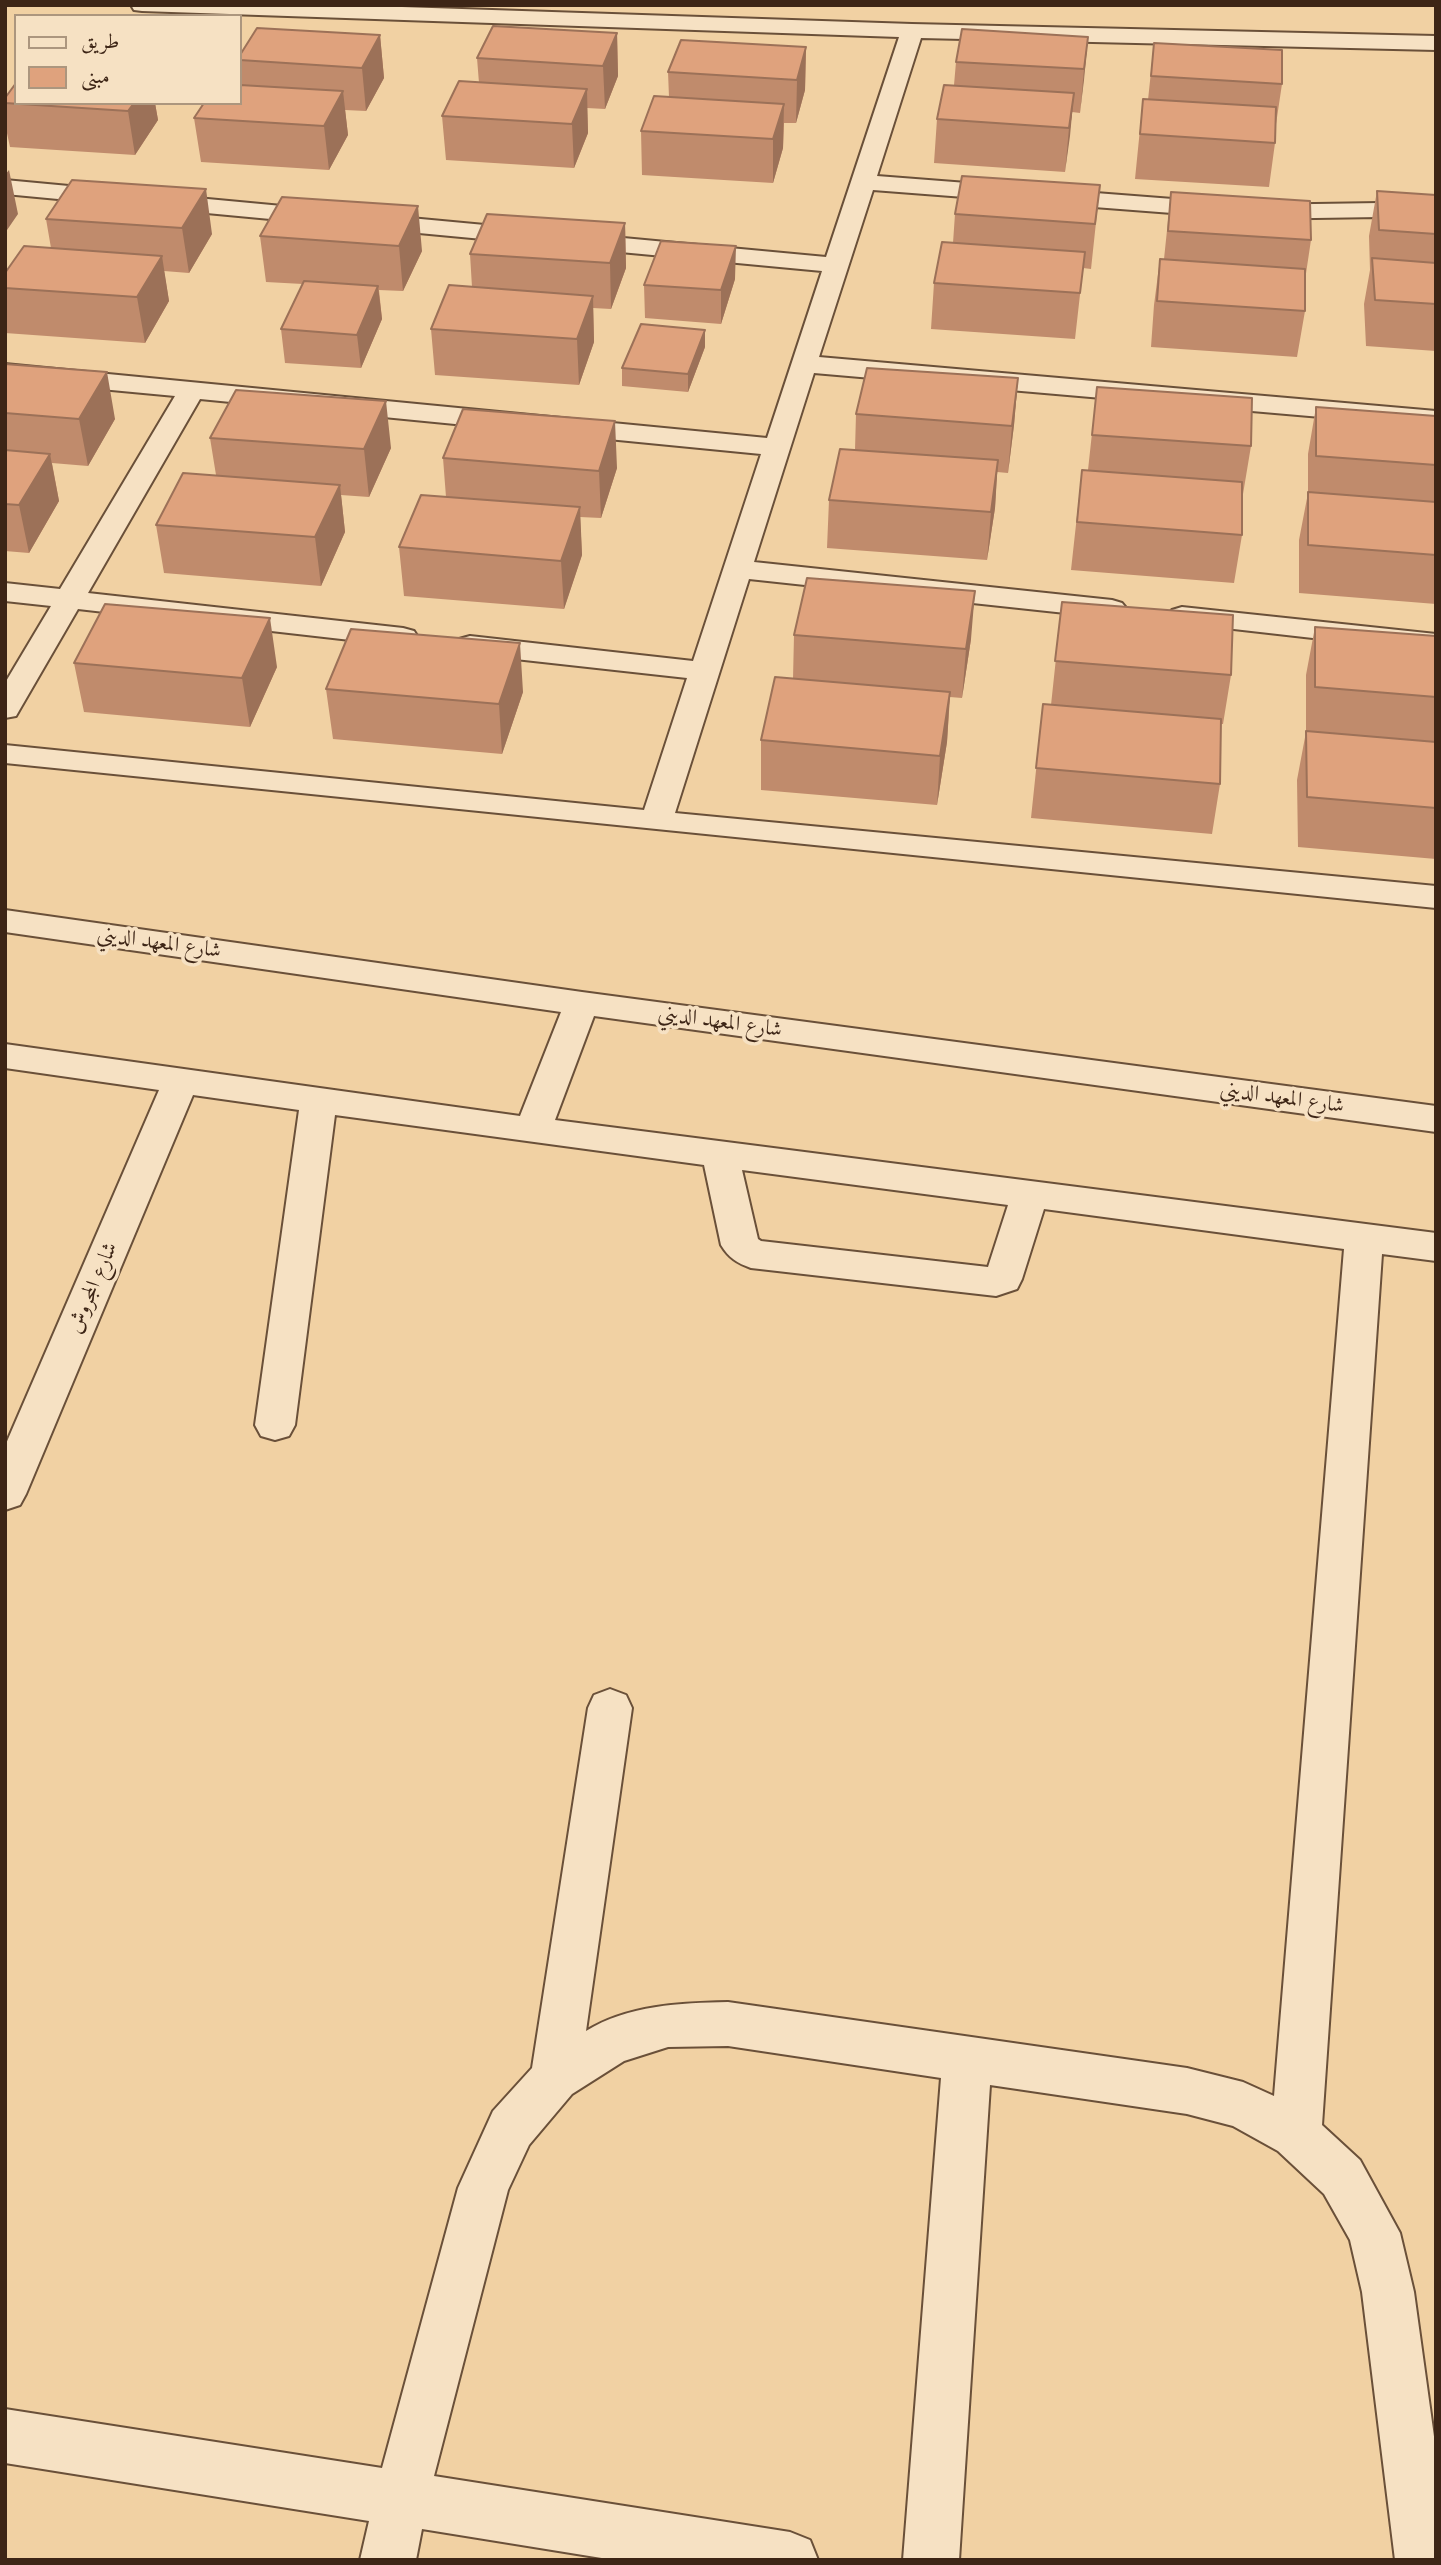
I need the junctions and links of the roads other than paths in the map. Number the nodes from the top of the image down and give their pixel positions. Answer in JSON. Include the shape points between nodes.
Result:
{"nodes":[{"id":1,"x":142,"y":5,"type":"edge"},
{"id":2,"x":912,"y":31,"type":"junction"},
{"id":3,"x":1436,"y":43,"type":"edge"},
{"id":4,"x":863,"y":182,"type":"junction"},
{"id":5,"x":5,"y":187,"type":"edge"},
{"id":6,"x":1436,"y":213,"type":"edge"},
{"id":7,"x":837,"y":265,"type":"junction"},
{"id":8,"x":805,"y":364,"type":"junction"},
{"id":9,"x":5,"y":372,"type":"edge"},
{"id":10,"x":192,"y":390,"type":"junction"},
{"id":11,"x":1436,"y":419,"type":"edge"},
{"id":12,"x":778,"y":447,"type":"junction"},
{"id":13,"x":738,"y":569,"type":"junction"},
{"id":14,"x":5,"y":592,"type":"edge"},
{"id":15,"x":69,"y":599,"type":"junction"},
{"id":16,"x":1436,"y":643,"type":"edge"},
{"id":17,"x":705,"y":671,"type":"junction"},
{"id":18,"x":5,"y":709,"type":"edge"},
{"id":19,"x":5,"y":754,"type":"edge"},
{"id":20,"x":656,"y":821,"type":"junction"},
{"id":21,"x":1436,"y":897,"type":"edge"},
{"id":22,"x":5,"y":921,"type":"edge"},
{"id":23,"x":582,"y":1003,"type":"junction"},
{"id":24,"x":5,"y":1056,"type":"edge"},
{"id":25,"x":180,"y":1082,"type":"junction"},
{"id":26,"x":319,"y":1099,"type":"junction"},
{"id":27,"x":1436,"y":1119,"type":"edge"},
{"id":28,"x":533,"y":1130,"type":"junction"},
{"id":29,"x":720,"y":1154,"type":"junction"},
{"id":30,"x":1030,"y":1194,"type":"junction"},
{"id":31,"x":1363,"y":1236,"type":"junction"},
{"id":32,"x":1436,"y":1247,"type":"edge"},
{"id":33,"x":275,"y":1425,"type":"dead end"},
{"id":34,"x":5,"y":1494,"type":"edge"},
{"id":35,"x":610,"y":1708,"type":"dead end"},
{"id":36,"x":967,"y":2059,"type":"junction"},
{"id":37,"x":555,"y":2078,"type":"junction"},
{"id":38,"x":1296,"y":2134,"type":"junction"},
{"id":39,"x":5,"y":2436,"type":"edge"},
{"id":40,"x":401,"y":2497,"type":"junction"},
{"id":41,"x":388,"y":2560,"type":"edge"},
{"id":42,"x":790,"y":2560,"type":"edge"},
{"id":43,"x":931,"y":2560,"type":"edge"},
{"id":44,"x":1423,"y":2560,"type":"edge"}],
"edges":[{"from":1,"to":2,"type":"street"},
{"from":2,"to":3,"type":"street"},
{"from":2,"to":4,"type":"street"},
{"from":4,"to":6,"type":"street","via":[[1284,214]]},
{"from":4,"to":7,"type":"street"},
{"from":5,"to":7,"type":"street"},
{"from":7,"to":8,"type":"street"},
{"from":8,"to":11,"type":"street"},
{"from":8,"to":12,"type":"street"},
{"from":9,"to":10,"type":"street"},
{"from":10,"to":12,"type":"street"},
{"from":10,"to":15,"type":"street"},
{"from":12,"to":13,"type":"street"},
{"from":13,"to":16,"type":"street"},
{"from":13,"to":17,"type":"street"},
{"from":14,"to":15,"type":"street"},
{"from":15,"to":17,"type":"street"},
{"from":15,"to":18,"type":"street"},
{"from":17,"to":20,"type":"street"},
{"from":19,"to":20,"type":"street"},
{"from":20,"to":21,"type":"street"},
{"from":22,"to":23,"type":"street","name":"شارع المعهد الديني"},
{"from":23,"to":27,"type":"street","name":"شارع المعهد الديني"},
{"from":23,"to":28,"type":"street"},
{"from":24,"to":25,"type":"street"},
{"from":25,"to":26,"type":"street"},
{"from":25,"to":34,"type":"street","name":"شارع المجروش"},
{"from":26,"to":28,"type":"street"},
{"from":26,"to":33,"type":"street"},
{"from":28,"to":29,"type":"street"},
{"from":29,"to":30,"type":"street"},
{"from":29,"to":30,"type":"street","via":[[740,1245],[751,1254],[996,1282],[1003,1279]]},
{"from":30,"to":31,"type":"street"},
{"from":31,"to":32,"type":"street"},
{"from":31,"to":38,"type":"street"},
{"from":35,"to":37,"type":"street"},
{"from":36,"to":37,"type":"street","via":[[728,2024],[668,2025],[610,2043]]},
{"from":36,"to":38,"type":"street","via":[[1187,2091],[1243,2105]]},
{"from":36,"to":43,"type":"street"},
{"from":37,"to":40,"type":"street","via":[[511,2128],[483,2188]]},
{"from":38,"to":44,"type":"street","via":[[1342,2177],[1374,2233],[1388,2292]]},
{"from":39,"to":40,"type":"street"},
{"from":40,"to":41,"type":"street"},
{"from":40,"to":42,"type":"street"}]}
